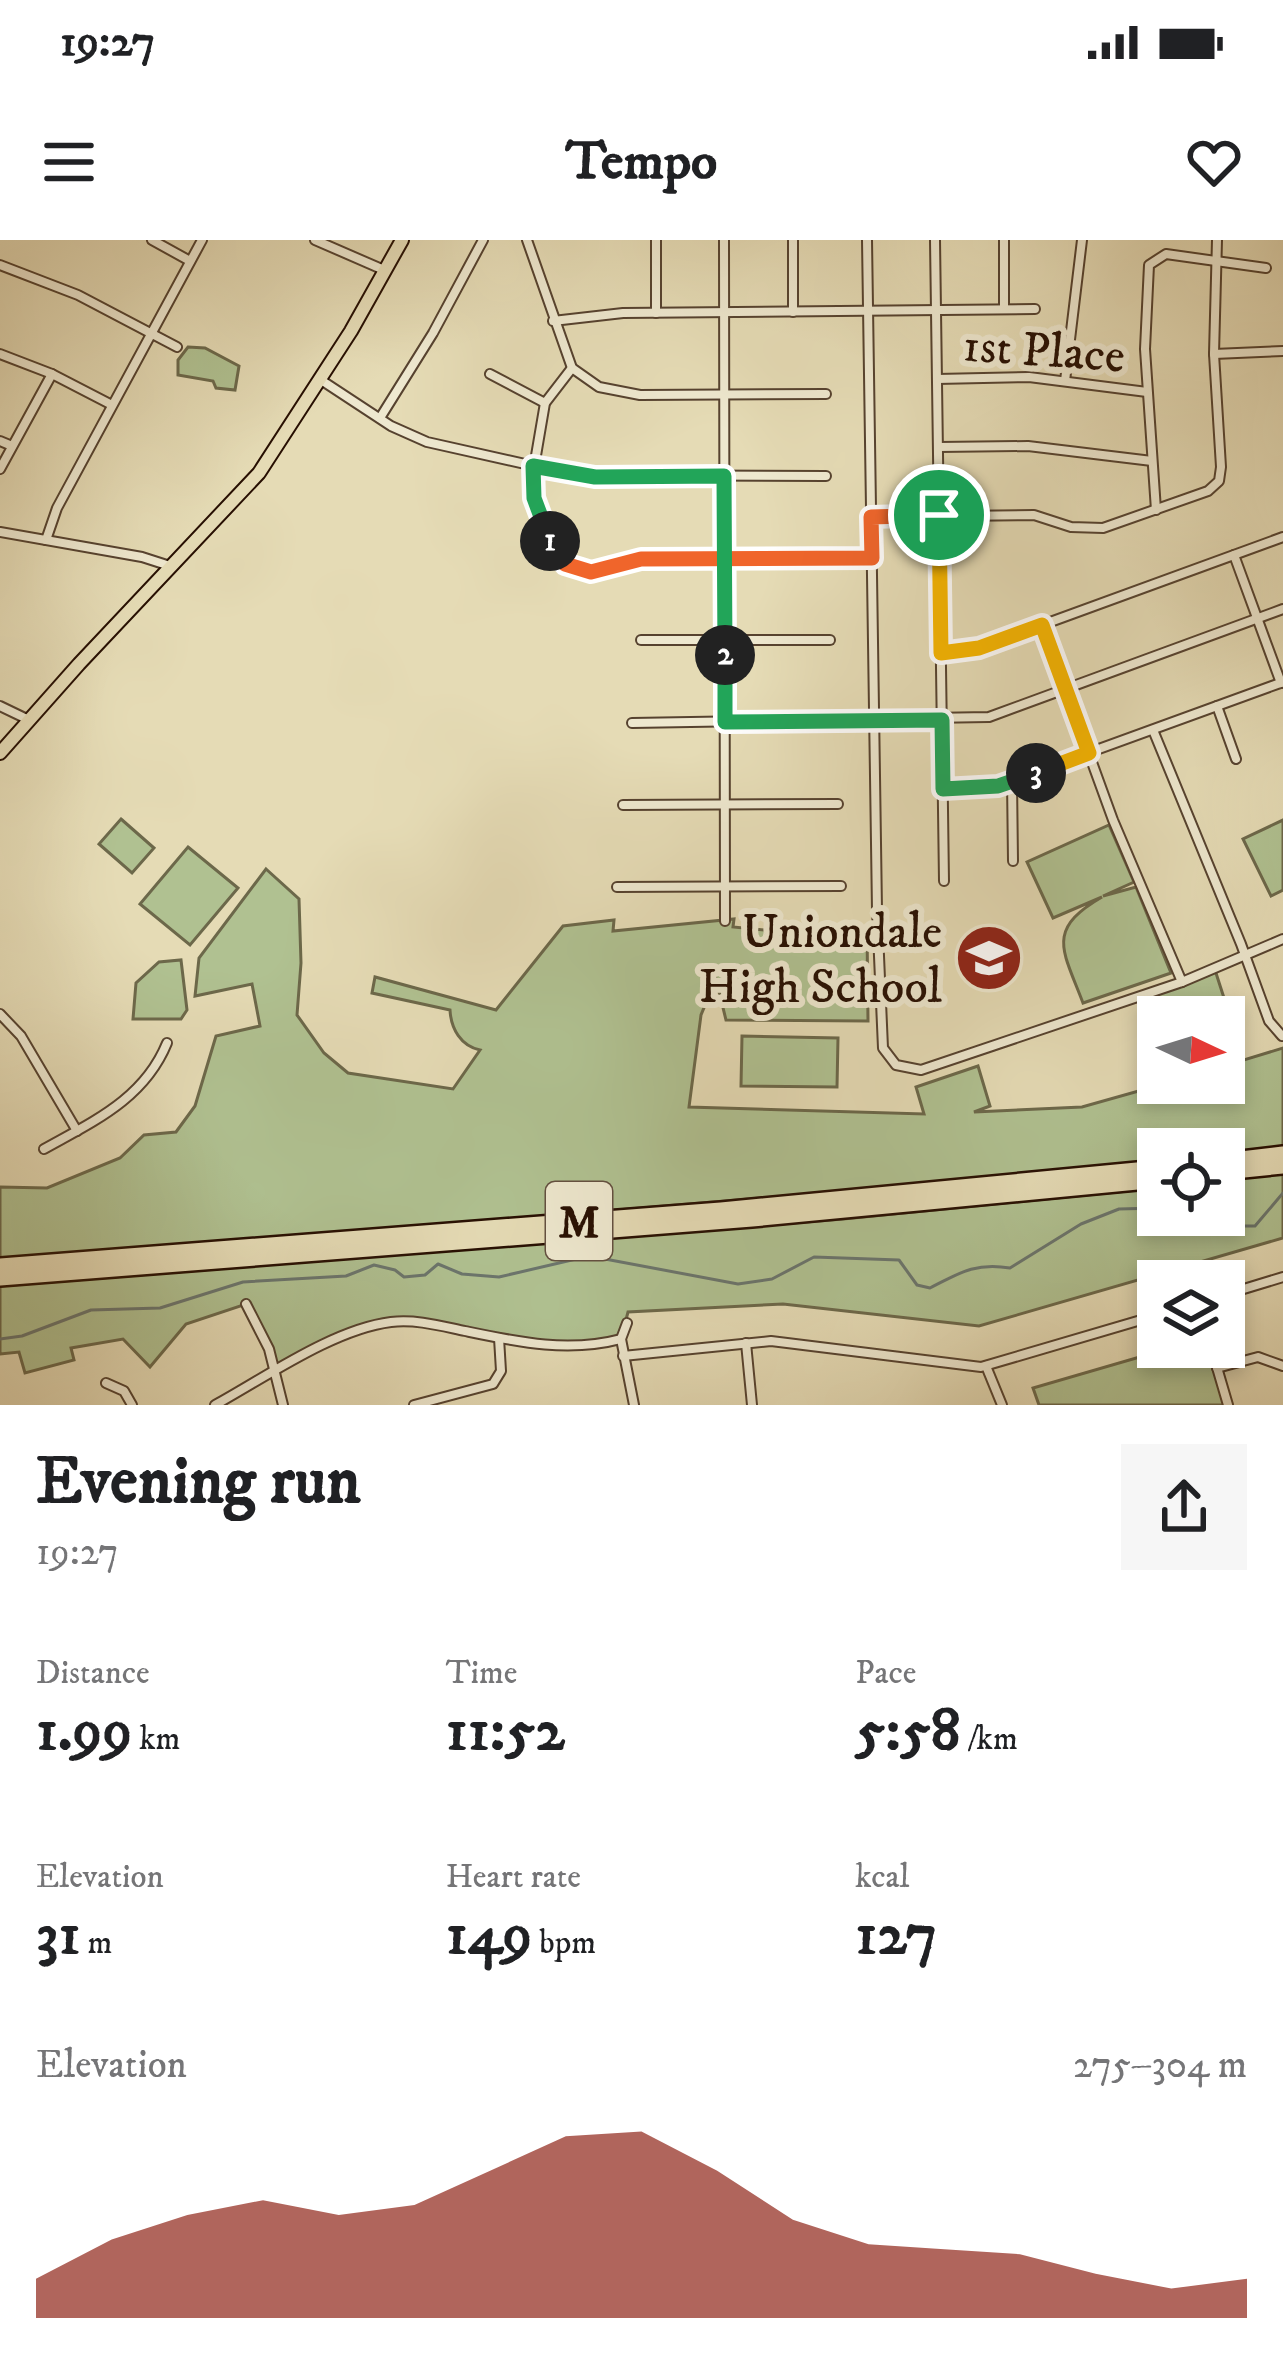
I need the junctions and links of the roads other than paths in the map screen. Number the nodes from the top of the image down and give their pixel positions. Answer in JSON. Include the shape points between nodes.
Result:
{"nodes":[{"id":1,"x":152,"y":240,"type":"edge"},
{"id":2,"x":202,"y":240,"type":"edge"},
{"id":3,"x":315,"y":240,"type":"edge"},
{"id":4,"x":402,"y":240,"type":"edge"},
{"id":5,"x":483,"y":240,"type":"edge"},
{"id":6,"x":526,"y":240,"type":"edge"},
{"id":7,"x":656,"y":240,"type":"edge"},
{"id":8,"x":724,"y":240,"type":"edge"},
{"id":9,"x":793,"y":240,"type":"edge"},
{"id":10,"x":866,"y":240,"type":"edge"},
{"id":11,"x":935,"y":240,"type":"edge"},
{"id":12,"x":1004,"y":240,"type":"edge"},
{"id":13,"x":1082,"y":240,"type":"edge"},
{"id":14,"x":1217,"y":240,"type":"edge"},
{"id":15,"x":190,"y":260,"type":"junction"},
{"id":16,"x":1216,"y":260,"type":"junction"},
{"id":17,"x":0,"y":265,"type":"edge"},
{"id":18,"x":1265,"y":268,"type":"dead end"},
{"id":19,"x":385,"y":271,"type":"junction"},
{"id":20,"x":1004,"y":309,"type":"junction"},
{"id":21,"x":1035,"y":309,"type":"dead end"},
{"id":22,"x":936,"y":310,"type":"junction"},
{"id":23,"x":793,"y":312,"type":"junction"},
{"id":24,"x":868,"y":312,"type":"junction"},
{"id":25,"x":656,"y":313,"type":"junction"},
{"id":26,"x":724,"y":313,"type":"junction"},
{"id":27,"x":553,"y":321,"type":"junction"},
{"id":28,"x":152,"y":333,"type":"junction"},
{"id":29,"x":177,"y":347,"type":"dead end"},
{"id":30,"x":1283,"y":351,"type":"edge"},
{"id":31,"x":0,"y":353,"type":"edge"},
{"id":32,"x":1214,"y":354,"type":"junction"},
{"id":33,"x":572,"y":368,"type":"junction"},
{"id":34,"x":52,"y":374,"type":"junction"},
{"id":35,"x":490,"y":374,"type":"dead end"},
{"id":36,"x":937,"y":379,"type":"junction"},
{"id":37,"x":320,"y":380,"type":"junction"},
{"id":38,"x":1065,"y":381,"type":"junction"},
{"id":39,"x":1147,"y":392,"type":"junction"},
{"id":40,"x":724,"y":394,"type":"junction"},
{"id":41,"x":826,"y":394,"type":"dead end"},
{"id":42,"x":545,"y":403,"type":"junction"},
{"id":43,"x":112,"y":405,"type":"junction"},
{"id":44,"x":380,"y":418,"type":"junction"},
{"id":45,"x":0,"y":440,"type":"edge"},
{"id":46,"x":13,"y":446,"type":"junction"},
{"id":47,"x":938,"y":447,"type":"junction"},
{"id":48,"x":1152,"y":461,"type":"junction"},
{"id":49,"x":533,"y":466,"type":"junction"},
{"id":50,"x":0,"y":470,"type":"edge"},
{"id":51,"x":724,"y":476,"type":"junction"},
{"id":52,"x":826,"y":476,"type":"dead end"},
{"id":53,"x":1156,"y":510,"type":"junction"},
{"id":54,"x":939,"y":515,"type":"junction"},
{"id":55,"x":871,"y":517,"type":"junction"},
{"id":56,"x":0,"y":532,"type":"edge"},
{"id":57,"x":1283,"y":537,"type":"edge"},
{"id":58,"x":46,"y":540,"type":"junction"},
{"id":59,"x":1234,"y":555,"type":"junction"},
{"id":60,"x":725,"y":558,"type":"junction"},
{"id":61,"x":872,"y":558,"type":"junction"},
{"id":62,"x":170,"y":566,"type":"junction"},
{"id":63,"x":1283,"y":609,"type":"edge"},
{"id":64,"x":1258,"y":619,"type":"junction"},
{"id":65,"x":1042,"y":625,"type":"junction"},
{"id":66,"x":641,"y":640,"type":"dead end"},
{"id":67,"x":725,"y":640,"type":"junction"},
{"id":68,"x":830,"y":640,"type":"dead end"},
{"id":69,"x":941,"y":653,"type":"junction"},
{"id":70,"x":1282,"y":684,"type":"edge"},
{"id":71,"x":1066,"y":689,"type":"junction"},
{"id":72,"x":0,"y":706,"type":"edge"},
{"id":73,"x":1217,"y":706,"type":"junction"},
{"id":74,"x":29,"y":720,"type":"junction"},
{"id":75,"x":942,"y":720,"type":"junction"},
{"id":76,"x":725,"y":722,"type":"junction"},
{"id":77,"x":874,"y":722,"type":"junction"},
{"id":78,"x":632,"y":723,"type":"dead end"},
{"id":79,"x":1153,"y":730,"type":"junction"},
{"id":80,"x":0,"y":753,"type":"edge"},
{"id":81,"x":1089,"y":753,"type":"junction"},
{"id":82,"x":1236,"y":759,"type":"dead end"},
{"id":83,"x":1012,"y":782,"type":"junction"},
{"id":84,"x":943,"y":789,"type":"junction"},
{"id":85,"x":838,"y":804,"type":"dead end"},
{"id":86,"x":623,"y":805,"type":"dead end"},
{"id":87,"x":725,"y":805,"type":"junction"},
{"id":88,"x":1013,"y":861,"type":"dead end"},
{"id":89,"x":944,"y":881,"type":"dead end"},
{"id":90,"x":725,"y":886,"type":"junction"},
{"id":91,"x":841,"y":886,"type":"dead end"},
{"id":92,"x":616,"y":887,"type":"dead end"},
{"id":93,"x":725,"y":921,"type":"dead end"},
{"id":94,"x":1283,"y":939,"type":"edge"},
{"id":95,"x":1246,"y":957,"type":"junction"},
{"id":96,"x":1182,"y":982,"type":"junction"},
{"id":97,"x":0,"y":1014,"type":"edge"},
{"id":98,"x":1282,"y":1036,"type":"edge"},
{"id":99,"x":166,"y":1043,"type":"dead end"},
{"id":100,"x":77,"y":1131,"type":"junction"},
{"id":101,"x":44,"y":1149,"type":"dead end"},
{"id":102,"x":1283,"y":1154,"type":"edge"},
{"id":103,"x":1245,"y":1159,"type":"edge"},
{"id":104,"x":1283,"y":1166,"type":"edge"},
{"id":105,"x":1137,"y":1170,"type":"edge"},
{"id":106,"x":1245,"y":1170,"type":"edge"},
{"id":107,"x":1137,"y":1182,"type":"edge"},
{"id":108,"x":0,"y":1266,"type":"edge"},
{"id":109,"x":1283,"y":1277,"type":"edge"},
{"id":110,"x":0,"y":1278,"type":"edge"},
{"id":111,"x":1245,"y":1289,"type":"edge"},
{"id":112,"x":246,"y":1304,"type":"dead end"},
{"id":113,"x":1137,"y":1321,"type":"edge"},
{"id":114,"x":627,"y":1323,"type":"dead end"},
{"id":115,"x":499,"y":1338,"type":"junction"},
{"id":116,"x":621,"y":1339,"type":"junction"},
{"id":117,"x":746,"y":1343,"type":"junction"},
{"id":118,"x":623,"y":1356,"type":"junction"},
{"id":119,"x":1245,"y":1360,"type":"edge"},
{"id":120,"x":986,"y":1366,"type":"junction"},
{"id":121,"x":1283,"y":1366,"type":"edge"},
{"id":122,"x":1217,"y":1368,"type":"edge"},
{"id":123,"x":275,"y":1372,"type":"junction"},
{"id":124,"x":106,"y":1383,"type":"dead end"},
{"id":125,"x":132,"y":1405,"type":"edge"},
{"id":126,"x":215,"y":1405,"type":"edge"},
{"id":127,"x":283,"y":1405,"type":"edge"},
{"id":128,"x":414,"y":1405,"type":"edge"},
{"id":129,"x":634,"y":1405,"type":"edge"},
{"id":130,"x":752,"y":1405,"type":"edge"},
{"id":131,"x":1002,"y":1405,"type":"edge"},
{"id":132,"x":1228,"y":1405,"type":"edge"}],
"edges":[{"from":1,"to":15,"type":"street"},
{"from":2,"to":15,"type":"street"},
{"from":3,"to":19,"type":"street"},
{"from":4,"to":19,"type":"main road"},
{"from":5,"to":44,"type":"street"},
{"from":6,"to":27,"type":"street"},
{"from":7,"to":25,"type":"street"},
{"from":8,"to":26,"type":"street"},
{"from":9,"to":23,"type":"street"},
{"from":10,"to":24,"type":"street"},
{"from":11,"to":22,"type":"street"},
{"from":12,"to":20,"type":"street"},
{"from":13,"to":38,"type":"street"},
{"from":14,"to":16,"type":"street"},
{"from":15,"to":28,"type":"street"},
{"from":16,"to":18,"type":"street"},
{"from":16,"to":32,"type":"street"},
{"from":16,"to":39,"type":"street","via":[[1166,254],[1149,265]]},
{"from":17,"to":28,"type":"street"},
{"from":19,"to":37,"type":"main road"},
{"from":20,"to":21,"type":"street"},
{"from":20,"to":22,"type":"street"},
{"from":22,"to":24,"type":"street"},
{"from":22,"to":36,"type":"street"},
{"from":23,"to":24,"type":"street"},
{"from":23,"to":26,"type":"street"},
{"from":24,"to":55,"type":"street"},
{"from":25,"to":26,"type":"street"},
{"from":25,"to":27,"type":"street"},
{"from":26,"to":40,"type":"street"},
{"from":27,"to":33,"type":"street"},
{"from":28,"to":29,"type":"street"},
{"from":28,"to":43,"type":"street"},
{"from":30,"to":32,"type":"street"},
{"from":31,"to":34,"type":"street"},
{"from":32,"to":53,"type":"street","via":[[1221,476],[1208,491]]},
{"from":33,"to":40,"type":"street","via":[[617,393]]},
{"from":33,"to":42,"type":"street"},
{"from":34,"to":43,"type":"street"},
{"from":34,"to":46,"type":"street"},
{"from":35,"to":42,"type":"street"},
{"from":36,"to":38,"type":"street","name":"1st Place"},
{"from":36,"to":47,"type":"street"},
{"from":37,"to":44,"type":"street"},
{"from":37,"to":62,"type":"main road","via":[[259,473]]},
{"from":38,"to":39,"type":"street","name":"1st Place"},
{"from":39,"to":48,"type":"street"},
{"from":40,"to":41,"type":"street"},
{"from":40,"to":51,"type":"street"},
{"from":42,"to":49,"type":"street"},
{"from":43,"to":58,"type":"street"},
{"from":44,"to":49,"type":"street","via":[[428,442]]},
{"from":45,"to":46,"type":"street"},
{"from":46,"to":50,"type":"street"},
{"from":47,"to":48,"type":"street","via":[[1028,446]]},
{"from":47,"to":54,"type":"street"},
{"from":48,"to":53,"type":"street"},
{"from":49,"to":51,"type":"street","via":[[595,477]]},
{"from":49,"to":60,"type":"street","via":[[543,524],[571,568]]},
{"from":51,"to":52,"type":"street"},
{"from":51,"to":60,"type":"street"},
{"from":53,"to":54,"type":"street","via":[[1093,529],[1034,515]]},
{"from":54,"to":55,"type":"street"},
{"from":54,"to":69,"type":"street"},
{"from":55,"to":61,"type":"street"},
{"from":56,"to":58,"type":"street"},
{"from":57,"to":59,"type":"street"},
{"from":58,"to":62,"type":"street"},
{"from":59,"to":64,"type":"street"},
{"from":59,"to":65,"type":"street"},
{"from":60,"to":61,"type":"street"},
{"from":60,"to":67,"type":"street"},
{"from":61,"to":77,"type":"street"},
{"from":62,"to":74,"type":"main road"},
{"from":63,"to":64,"type":"street"},
{"from":64,"to":70,"type":"street"},
{"from":64,"to":71,"type":"street"},
{"from":65,"to":69,"type":"street"},
{"from":65,"to":71,"type":"street"},
{"from":66,"to":67,"type":"street"},
{"from":67,"to":68,"type":"street"},
{"from":67,"to":76,"type":"street"},
{"from":69,"to":75,"type":"street"},
{"from":70,"to":73,"type":"street"},
{"from":71,"to":75,"type":"street","via":[[989,717]]},
{"from":71,"to":81,"type":"street"},
{"from":72,"to":74,"type":"street"},
{"from":73,"to":79,"type":"street"},
{"from":73,"to":82,"type":"street"},
{"from":74,"to":80,"type":"main road"},
{"from":75,"to":77,"type":"street"},
{"from":75,"to":84,"type":"street"},
{"from":76,"to":77,"type":"street"},
{"from":76,"to":78,"type":"street"},
{"from":76,"to":87,"type":"street"},
{"from":77,"to":96,"type":"street","via":[[883,1048],[896,1065],[921,1070]]},
{"from":79,"to":81,"type":"street"},
{"from":79,"to":95,"type":"street"},
{"from":81,"to":83,"type":"street"},
{"from":81,"to":96,"type":"street"},
{"from":83,"to":84,"type":"street"},
{"from":83,"to":88,"type":"street"},
{"from":84,"to":89,"type":"street"},
{"from":85,"to":87,"type":"street"},
{"from":86,"to":87,"type":"street"},
{"from":87,"to":90,"type":"street"},
{"from":90,"to":91,"type":"street"},
{"from":90,"to":92,"type":"street"},
{"from":90,"to":93,"type":"street"},
{"from":94,"to":95,"type":"street"},
{"from":95,"to":96,"type":"street"},
{"from":95,"to":98,"type":"street"},
{"from":97,"to":100,"type":"street"},
{"from":99,"to":100,"type":"street","via":[[139,1089]]},
{"from":100,"to":101,"type":"street"},
{"from":102,"to":103,"type":"highway"},
{"from":104,"to":106,"type":"highway"},
{"from":105,"to":108,"type":"highway","number":"M"},
{"from":107,"to":110,"type":"highway","number":"M"},
{"from":109,"to":111,"type":"street"},
{"from":112,"to":123,"type":"street"},
{"from":113,"to":120,"type":"street"},
{"from":114,"to":116,"type":"street"},
{"from":115,"to":116,"type":"street","via":[[559,1347]]},
{"from":115,"to":123,"type":"street","via":[[391,1322]]},
{"from":115,"to":128,"type":"street","via":[[501,1371],[493,1384]]},
{"from":116,"to":118,"type":"street"},
{"from":117,"to":118,"type":"street"},
{"from":117,"to":120,"type":"street"},
{"from":117,"to":130,"type":"street"},
{"from":118,"to":129,"type":"street"},
{"from":119,"to":121,"type":"street"},
{"from":120,"to":131,"type":"street"},
{"from":122,"to":132,"type":"street"},
{"from":123,"to":126,"type":"street"},
{"from":123,"to":127,"type":"street"},
{"from":124,"to":125,"type":"street"}]}
